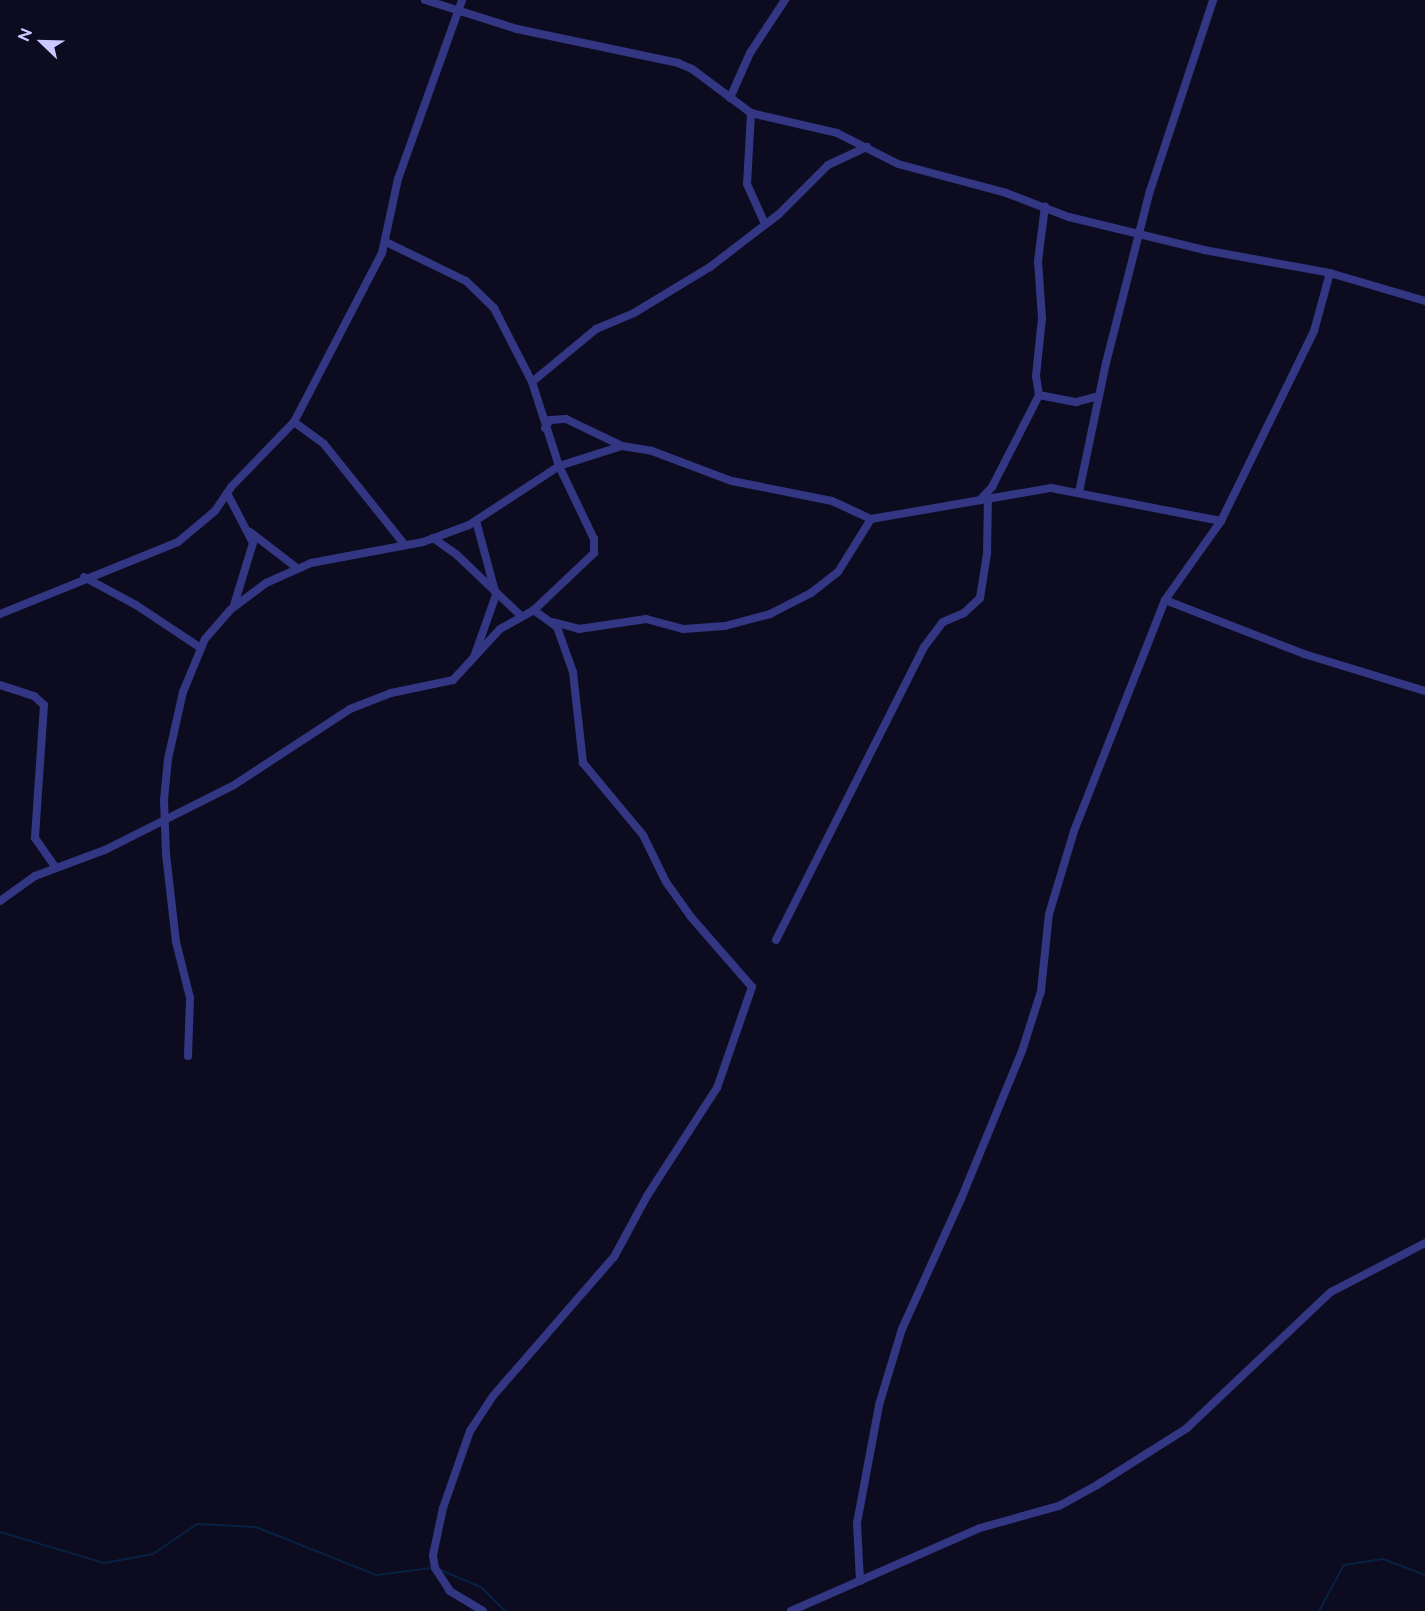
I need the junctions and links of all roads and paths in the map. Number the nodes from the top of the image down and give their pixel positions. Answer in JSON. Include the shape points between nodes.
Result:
{"nodes":[{"id":1,"x":424,"y":0,"type":"edge"},
{"id":2,"x":462,"y":0,"type":"edge"},
{"id":3,"x":784,"y":0,"type":"edge"},
{"id":4,"x":1213,"y":0,"type":"edge"},
{"id":5,"x":458,"y":12,"type":"junction"},
{"id":6,"x":730,"y":98,"type":"junction"},
{"id":7,"x":751,"y":113,"type":"junction"},
{"id":8,"x":867,"y":147,"type":"junction"},
{"id":9,"x":1045,"y":206,"type":"junction"},
{"id":10,"x":765,"y":224,"type":"junction"},
{"id":11,"x":1140,"y":235,"type":"junction"},
{"id":12,"x":386,"y":242,"type":"junction"},
{"id":13,"x":1330,"y":273,"type":"junction"},
{"id":14,"x":1425,"y":301,"type":"edge"},
{"id":15,"x":532,"y":382,"type":"junction"},
{"id":16,"x":1039,"y":395,"type":"junction"},
{"id":17,"x":1099,"y":396,"type":"junction"},
{"id":18,"x":294,"y":422,"type":"junction"},
{"id":19,"x":545,"y":428,"type":"junction"},
{"id":20,"x":622,"y":446,"type":"junction"},
{"id":21,"x":559,"y":466,"type":"junction"},
{"id":22,"x":1079,"y":492,"type":"junction"},
{"id":23,"x":227,"y":493,"type":"junction"},
{"id":24,"x":984,"y":500,"type":"junction"},
{"id":25,"x":871,"y":519,"type":"junction"},
{"id":26,"x":476,"y":521,"type":"junction"},
{"id":27,"x":1221,"y":521,"type":"junction"},
{"id":28,"x":250,"y":531,"type":"junction"},
{"id":29,"x":433,"y":538,"type":"junction"},
{"id":30,"x":405,"y":545,"type":"junction"},
{"id":31,"x":297,"y":568,"type":"junction"},
{"id":32,"x":84,"y":577,"type":"junction"},
{"id":33,"x":496,"y":595,"type":"junction"},
{"id":34,"x":1165,"y":600,"type":"junction"},
{"id":35,"x":234,"y":606,"type":"junction"},
{"id":36,"x":534,"y":610,"type":"junction"},
{"id":37,"x":0,"y":614,"type":"edge"},
{"id":38,"x":521,"y":616,"type":"junction"},
{"id":39,"x":550,"y":621,"type":"junction"},
{"id":40,"x":201,"y":648,"type":"junction"},
{"id":41,"x":474,"y":661,"type":"junction"},
{"id":42,"x":0,"y":685,"type":"edge"},
{"id":43,"x":1425,"y":691,"type":"edge"},
{"id":44,"x":164,"y":818,"type":"junction"},
{"id":45,"x":56,"y":867,"type":"junction"},
{"id":46,"x":0,"y":901,"type":"edge"},
{"id":47,"x":776,"y":940,"type":"dead end"},
{"id":48,"x":188,"y":1056,"type":"dead end"},
{"id":49,"x":1425,"y":1243,"type":"edge"},
{"id":50,"x":860,"y":1581,"type":"junction"},
{"id":51,"x":483,"y":1611,"type":"edge"},
{"id":52,"x":791,"y":1611,"type":"edge"}],
"edges":[{"from":1,"to":5,"type":"street"},
{"from":2,"to":5,"type":"street"},
{"from":3,"to":6,"type":"street","via":[[747,59]]},
{"from":4,"to":11,"type":"street","via":[[1150,191]]},
{"from":5,"to":6,"type":"street","via":[[678,63]]},
{"from":5,"to":12,"type":"street","via":[[398,178]]},
{"from":6,"to":7,"type":"street"},
{"from":7,"to":8,"type":"street","via":[[837,133]]},
{"from":7,"to":10,"type":"street","via":[[747,184]]},
{"from":8,"to":9,"type":"street","via":[[902,165]]},
{"from":8,"to":10,"type":"street","via":[[821,170],[801,194]]},
{"from":9,"to":11,"type":"street","via":[[1070,217]]},
{"from":9,"to":16,"type":"street","via":[[1038,261],[1042,314],[1037,366]]},
{"from":10,"to":15,"type":"street","via":[[668,295],[596,329]]},
{"from":11,"to":13,"type":"street"},
{"from":11,"to":17,"type":"street"},
{"from":12,"to":15,"type":"street","via":[[476,288],[504,324]]},
{"from":12,"to":18,"type":"street","via":[[322,375]]},
{"from":13,"to":14,"type":"street"},
{"from":13,"to":27,"type":"street","via":[[1314,331]]},
{"from":15,"to":19,"type":"street"},
{"from":16,"to":17,"type":"street","via":[[1076,402]]},
{"from":16,"to":24,"type":"street"},
{"from":17,"to":22,"type":"street"},
{"from":18,"to":23,"type":"street"},
{"from":18,"to":30,"type":"street","via":[[324,444]]},
{"from":19,"to":20,"type":"street","via":[[550,420],[566,419]]},
{"from":19,"to":21,"type":"street"},
{"from":20,"to":21,"type":"street"},
{"from":20,"to":25,"type":"street","via":[[652,451],[732,481],[832,501]]},
{"from":21,"to":26,"type":"street"},
{"from":21,"to":36,"type":"street","via":[[594,539],[595,551]]},
{"from":22,"to":24,"type":"street","via":[[1045,488]]},
{"from":22,"to":27,"type":"street"},
{"from":23,"to":28,"type":"street"},
{"from":23,"to":32,"type":"street","via":[[215,511],[178,542]]},
{"from":24,"to":25,"type":"street"},
{"from":24,"to":47,"type":"street","via":[[987,554],[980,598],[964,613],[943,622],[924,647]]},
{"from":25,"to":39,"type":"street","via":[[838,572],[811,593],[770,614],[724,626],[684,630],[646,619],[579,629]]},
{"from":26,"to":29,"type":"street"},
{"from":26,"to":33,"type":"street"},
{"from":27,"to":34,"type":"street"},
{"from":28,"to":31,"type":"street"},
{"from":28,"to":35,"type":"street","via":[[253,543]]},
{"from":29,"to":30,"type":"street"},
{"from":29,"to":33,"type":"street","via":[[457,555]]},
{"from":30,"to":31,"type":"street"},
{"from":31,"to":35,"type":"street"},
{"from":32,"to":37,"type":"street"},
{"from":32,"to":40,"type":"street","via":[[136,605]]},
{"from":33,"to":38,"type":"street"},
{"from":33,"to":41,"type":"street"},
{"from":34,"to":43,"type":"street","via":[[1304,654]]},
{"from":34,"to":50,"type":"street","via":[[1074,831],[1048,914],[1041,991],[1022,1051],[902,1329],[879,1405],[856,1523]]},
{"from":35,"to":40,"type":"street"},
{"from":36,"to":38,"type":"street"},
{"from":36,"to":39,"type":"street"},
{"from":38,"to":41,"type":"street","via":[[500,629]]},
{"from":39,"to":51,"type":"street","via":[[562,639],[573,672],[583,763],[643,835],[666,882],[690,917],[752,987],[717,1088],[647,1196],[618,1252],[493,1396],[470,1431],[443,1508],[433,1555],[435,1568],[450,1591]]},
{"from":40,"to":44,"type":"street","via":[[178,712],[168,759]]},
{"from":41,"to":44,"type":"street","via":[[450,681],[391,693],[350,709],[234,785]]},
{"from":42,"to":45,"type":"street","via":[[34,696],[44,705],[35,838]]},
{"from":44,"to":45,"type":"street","via":[[105,850]]},
{"from":44,"to":48,"type":"street","via":[[176,942],[190,998]]},
{"from":45,"to":46,"type":"street","via":[[27,880]]},
{"from":49,"to":50,"type":"street","via":[[1331,1292],[1187,1428],[1098,1485],[1059,1506],[980,1528]]},
{"from":50,"to":52,"type":"street"}]}
